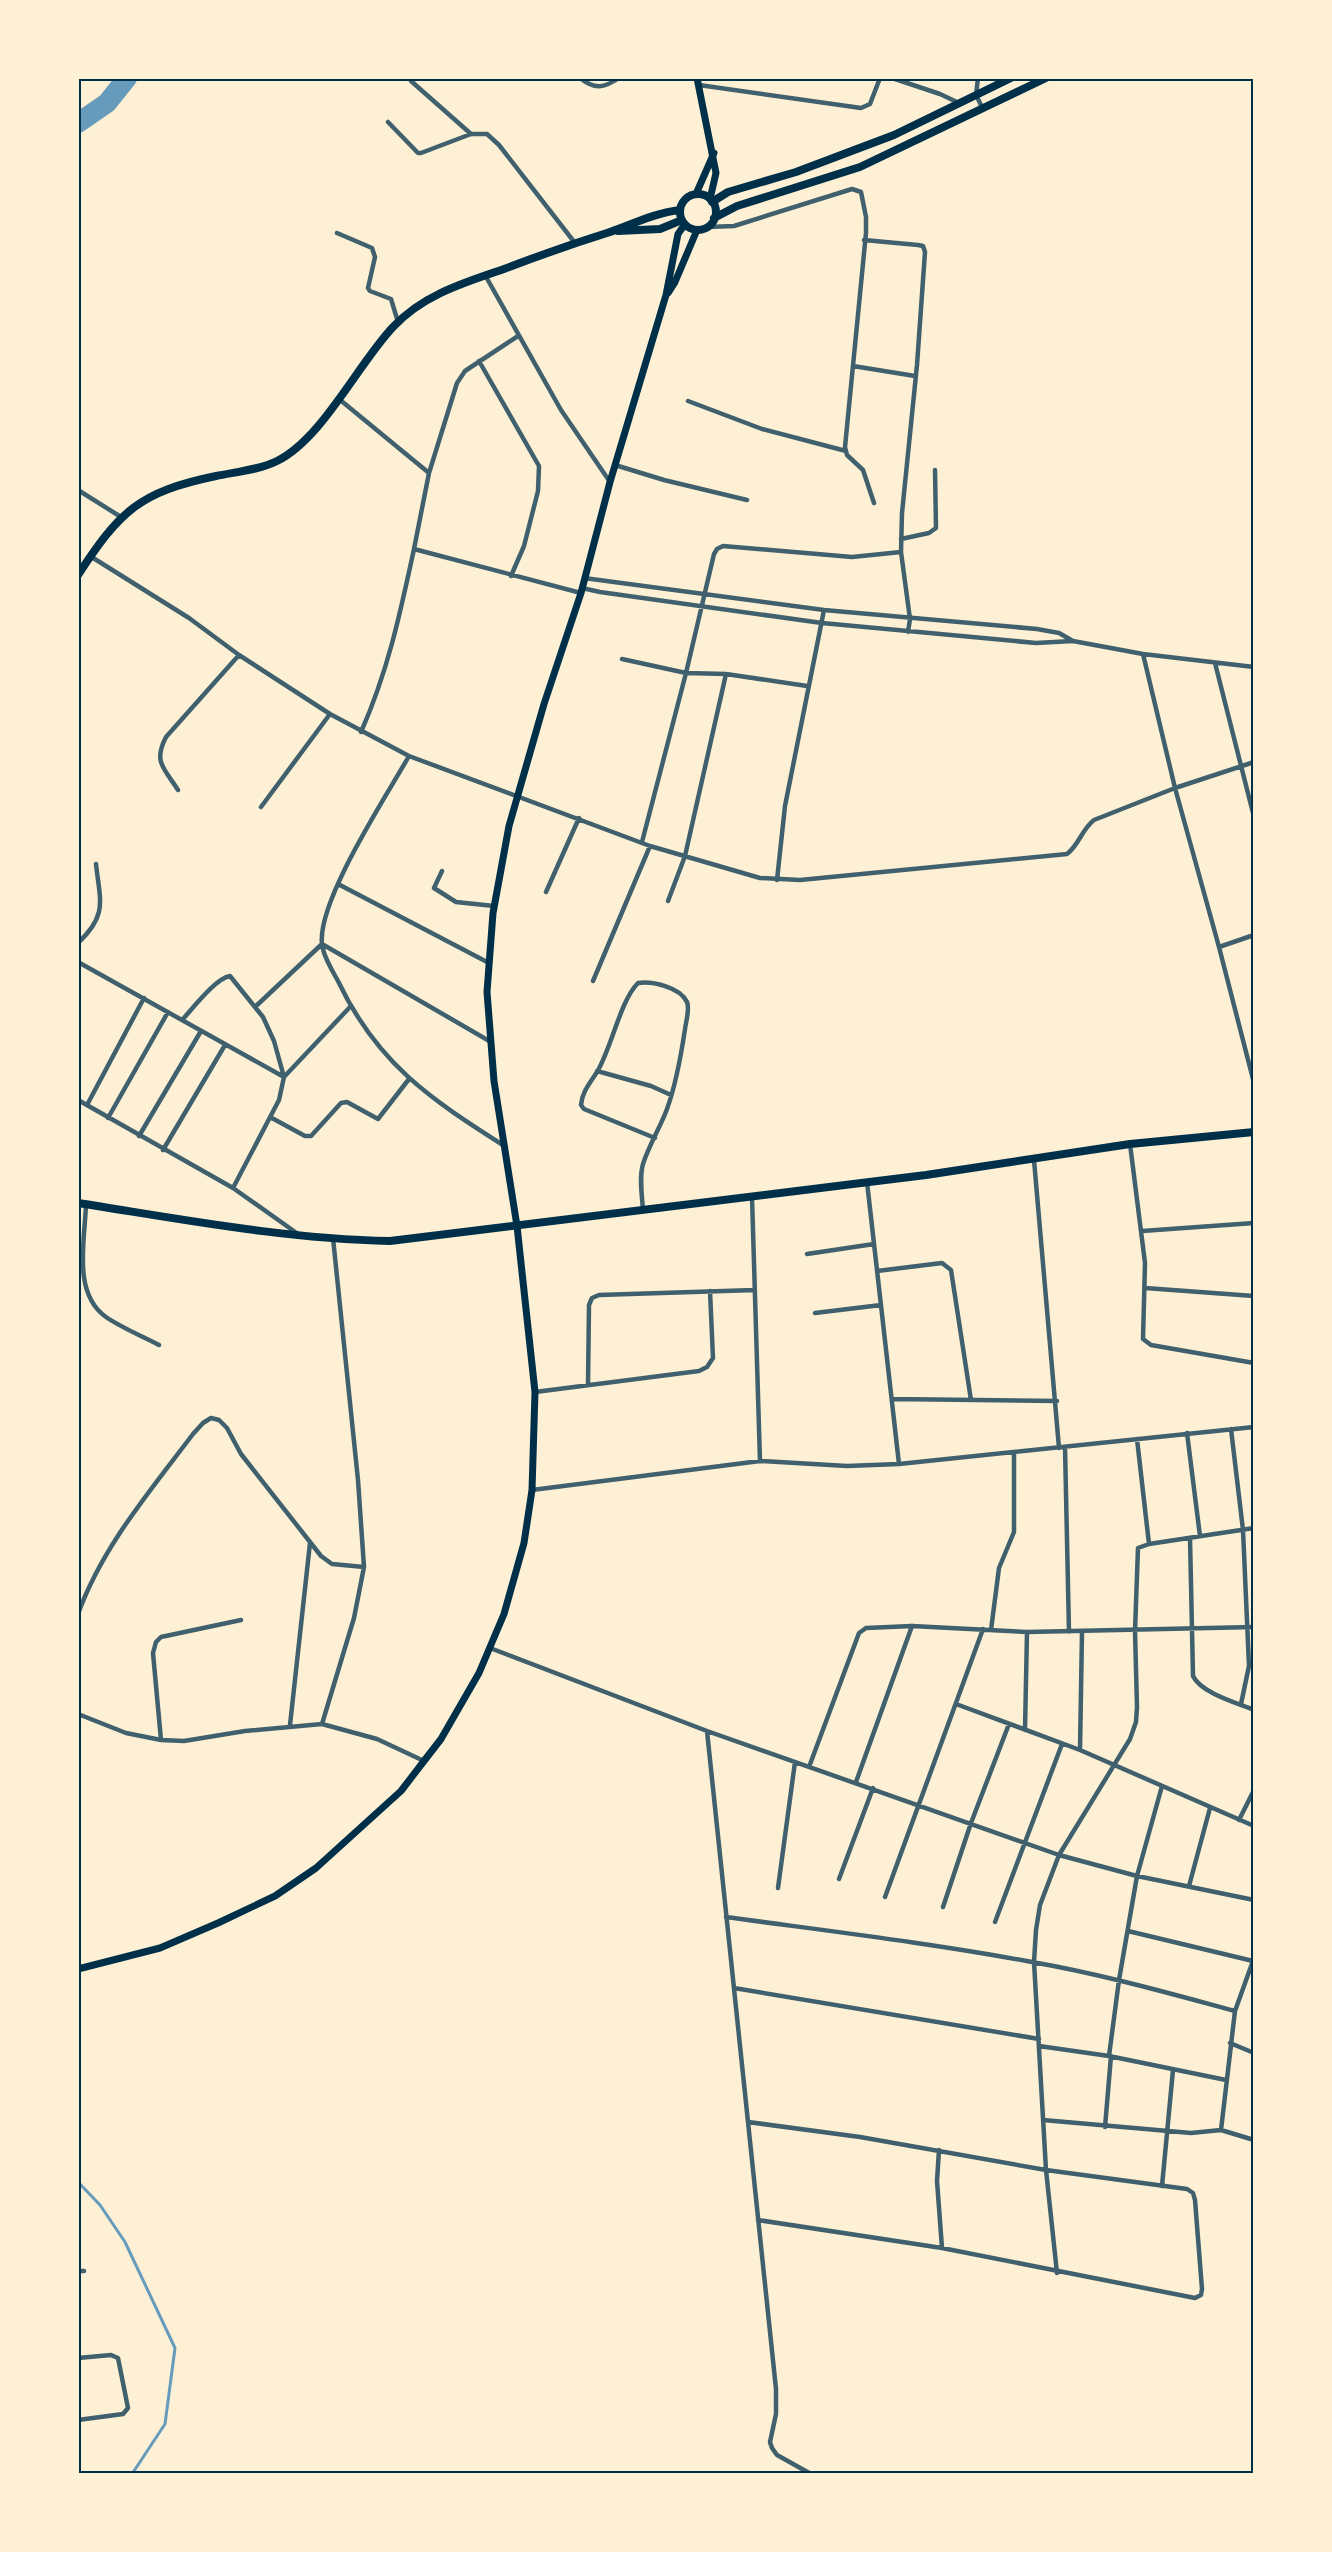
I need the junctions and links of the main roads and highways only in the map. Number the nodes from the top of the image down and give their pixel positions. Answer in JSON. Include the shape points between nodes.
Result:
{"nodes":[{"id":1,"x":1011,"y":78,"type":"edge"},
{"id":2,"x":1046,"y":78,"type":"edge"},
{"id":3,"x":698,"y":81,"type":"edge"},
{"id":4,"x":714,"y":153,"type":"junction"},
{"id":5,"x":767,"y":181,"type":"junction"},
{"id":6,"x":696,"y":194,"type":"junction"},
{"id":7,"x":772,"y":196,"type":"junction"},
{"id":8,"x":711,"y":201,"type":"junction"},
{"id":9,"x":680,"y":210,"type":"junction"},
{"id":10,"x":714,"y":218,"type":"junction"},
{"id":11,"x":683,"y":222,"type":"junction"},
{"id":12,"x":697,"y":230,"type":"junction"},
{"id":13,"x":610,"y":232,"type":"junction"},
{"id":14,"x":666,"y":295,"type":"junction"},
{"id":15,"x":78,"y":575,"type":"edge"},
{"id":16,"x":1254,"y":1132,"type":"edge"},
{"id":17,"x":82,"y":1204,"type":"edge"},
{"id":18,"x":517,"y":1226,"type":"junction"},
{"id":19,"x":78,"y":1969,"type":"edge"}],
"edges":[{"from":1,"to":5,"type":"main road","via":[[894,135]]},
{"from":2,"to":7,"type":"main road","via":[[860,167]]},
{"from":3,"to":4,"type":"main road"},
{"from":4,"to":6,"type":"main road"},
{"from":4,"to":8,"type":"main road","via":[[716,172]]},
{"from":5,"to":7,"type":"main road"},
{"from":5,"to":8,"type":"main road"},
{"from":6,"to":8,"type":"main road"},
{"from":6,"to":9,"type":"main road","via":[[684,201]]},
{"from":7,"to":10,"type":"main road","via":[[737,206]]},
{"from":8,"to":10,"type":"main road"},
{"from":9,"to":11,"type":"main road"},
{"from":9,"to":13,"type":"main road"},
{"from":10,"to":12,"type":"main road","via":[[708,227]]},
{"from":11,"to":12,"type":"main road"},
{"from":11,"to":13,"type":"main road","via":[[660,229]]},
{"from":11,"to":14,"type":"main road"},
{"from":12,"to":14,"type":"main road"},
{"from":13,"to":15,"type":"main road","via":[[453,286],[425,300],[398,321],[310,433],[278,461],[183,483],[142,501],[121,517]]},
{"from":14,"to":18,"type":"main road","via":[[581,590],[543,704],[509,826],[495,906],[487,992],[503,1145]]},
{"from":16,"to":18,"type":"main road","via":[[1130,1144],[1034,1160]]},
{"from":17,"to":18,"type":"main road","via":[[299,1235],[390,1241]]},
{"from":18,"to":19,"type":"main road","via":[[536,1392],[532,1490],[524,1543],[504,1614],[479,1673],[441,1739],[401,1791],[316,1868],[275,1896],[159,1948]]}]}
